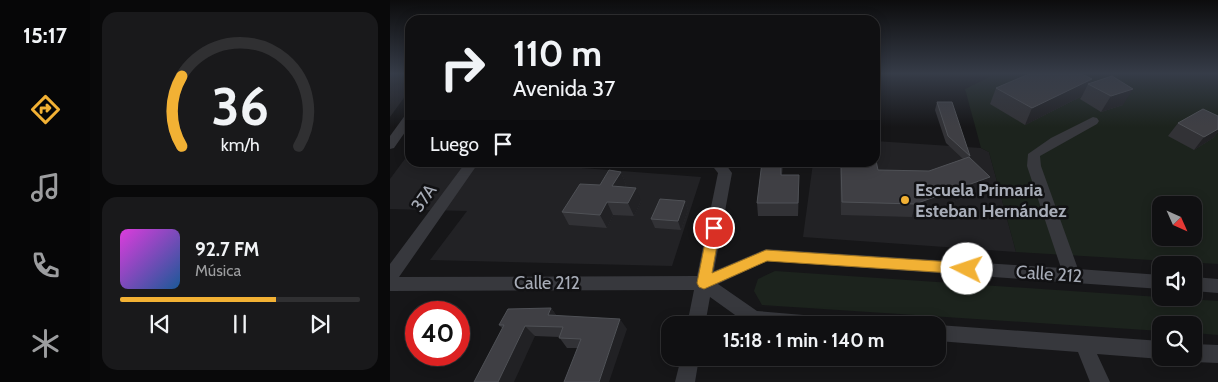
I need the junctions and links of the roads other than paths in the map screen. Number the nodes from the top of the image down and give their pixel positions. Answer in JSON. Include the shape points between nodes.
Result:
{"nodes":[{"id":1,"x":1093,"y":121,"type":"dead end"},
{"id":2,"x":405,"y":123,"type":"edge"},
{"id":3,"x":390,"y":145,"type":"edge"},
{"id":4,"x":470,"y":167,"type":"edge"},
{"id":5,"x":721,"y":167,"type":"edge"},
{"id":6,"x":1072,"y":276,"type":"junction"},
{"id":7,"x":390,"y":277,"type":"edge"},
{"id":8,"x":1152,"y":281,"type":"edge"},
{"id":9,"x":704,"y":283,"type":"junction"},
{"id":10,"x":390,"y":284,"type":"edge"},
{"id":11,"x":1202,"y":285,"type":"edge"},
{"id":12,"x":1218,"y":286,"type":"edge"},
{"id":13,"x":698,"y":316,"type":"edge"},
{"id":14,"x":750,"y":316,"type":"edge"},
{"id":15,"x":946,"y":334,"type":"edge"},
{"id":16,"x":1084,"y":344,"type":"junction"},
{"id":17,"x":1152,"y":349,"type":"edge"},
{"id":18,"x":1202,"y":353,"type":"edge"},
{"id":19,"x":1218,"y":354,"type":"edge"},
{"id":20,"x":688,"y":366,"type":"edge"},
{"id":21,"x":685,"y":382,"type":"edge"},
{"id":22,"x":1100,"y":382,"type":"edge"}],
"edges":[{"from":1,"to":6,"type":"street","via":[[1034,154],[1034,166]]},
{"from":2,"to":3,"type":"street"},
{"from":4,"to":7,"type":"street","name":"37A"},
{"from":5,"to":9,"type":"street","via":[[725,172]]},
{"from":6,"to":8,"type":"street","name":"Calle 212"},
{"from":6,"to":9,"type":"street","name":"Calle 212","via":[[766,255]]},
{"from":9,"to":10,"type":"street","name":"Calle 212"},
{"from":9,"to":13,"type":"street"},
{"from":9,"to":14,"type":"street"},
{"from":11,"to":12,"type":"street"},
{"from":15,"to":16,"type":"street"},
{"from":16,"to":17,"type":"street"},
{"from":16,"to":22,"type":"street"},
{"from":18,"to":19,"type":"street"},
{"from":20,"to":21,"type":"street"}]}
